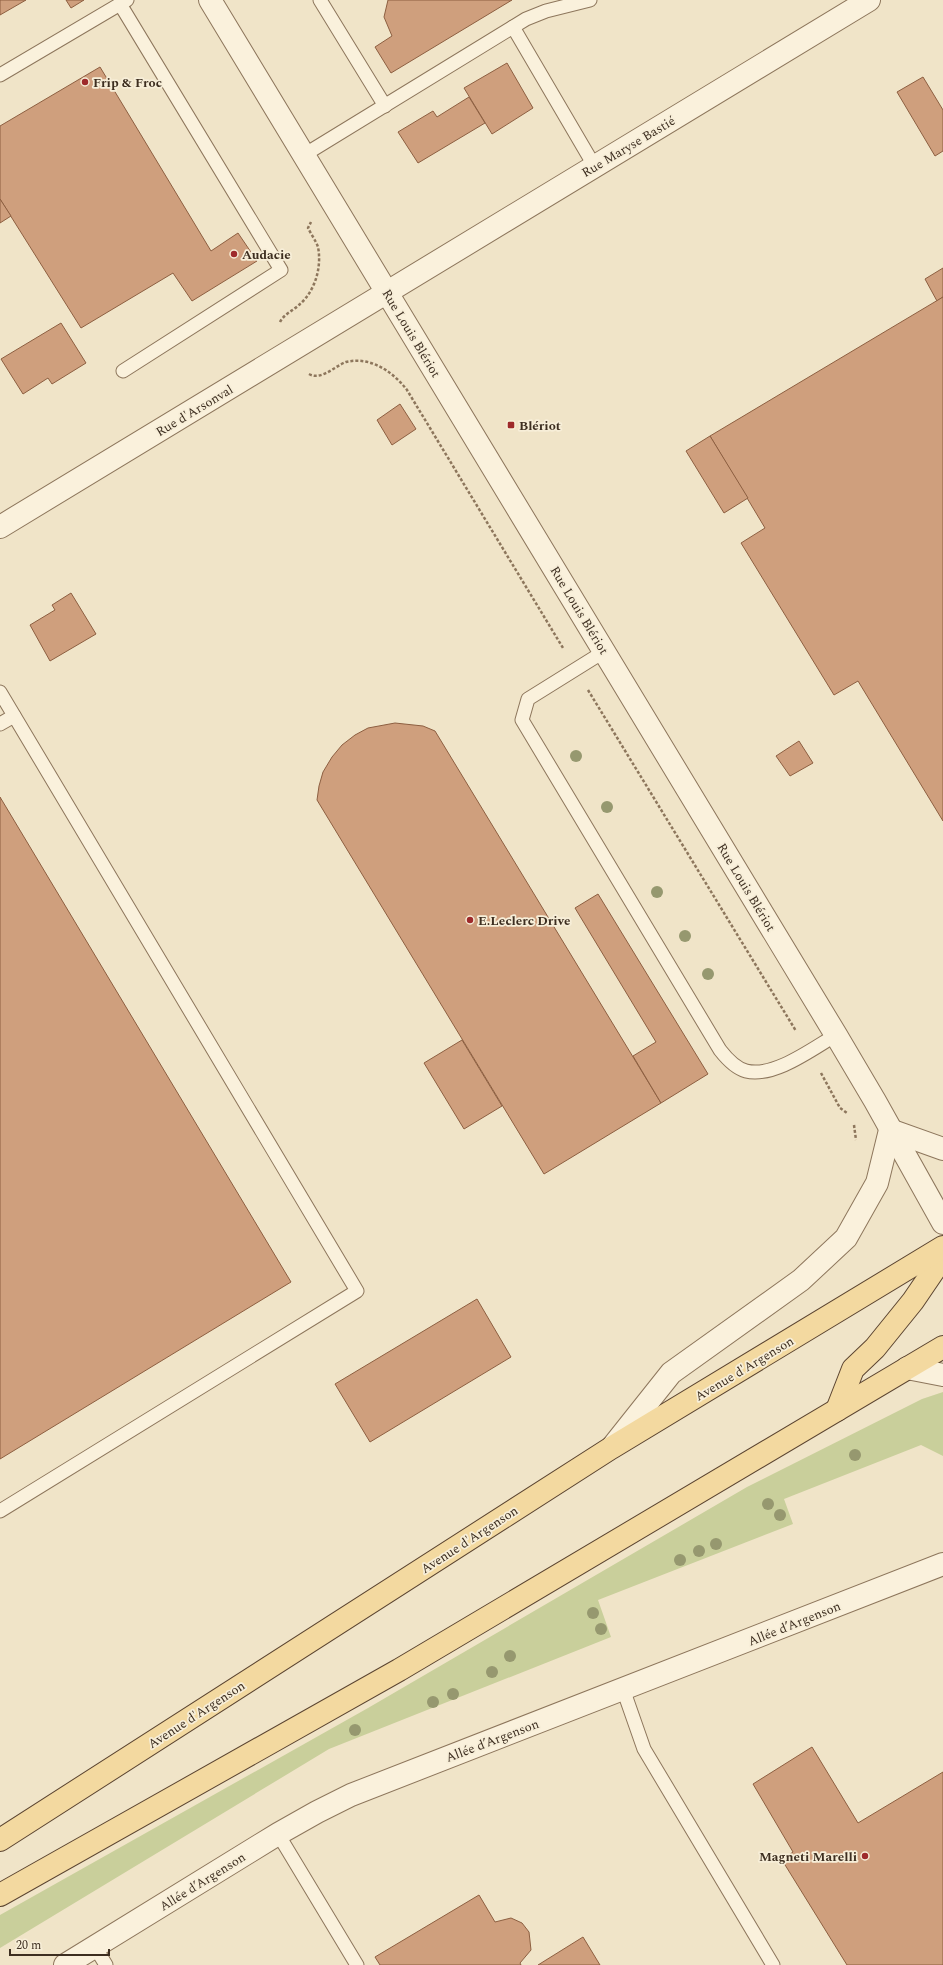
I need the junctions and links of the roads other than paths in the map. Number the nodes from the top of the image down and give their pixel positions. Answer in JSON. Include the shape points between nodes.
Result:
{"nodes":[{"id":1,"x":210,"y":0,"type":"edge"},
{"id":2,"x":320,"y":0,"type":"edge"},
{"id":3,"x":590,"y":0,"type":"edge"},
{"id":4,"x":869,"y":0,"type":"edge"},
{"id":5,"x":124,"y":2,"type":"edge"},
{"id":6,"x":512,"y":27,"type":"junction"},
{"id":7,"x":0,"y":75,"type":"edge"},
{"id":8,"x":385,"y":106,"type":"junction"},
{"id":9,"x":304,"y":155,"type":"junction"},
{"id":10,"x":595,"y":167,"type":"junction"},
{"id":11,"x":388,"y":292,"type":"junction"},
{"id":12,"x":123,"y":371,"type":"dead end"},
{"id":13,"x":0,"y":527,"type":"edge"},
{"id":14,"x":605,"y":651,"type":"junction"},
{"id":15,"x":0,"y":692,"type":"edge"},
{"id":16,"x":14,"y":716,"type":"junction"},
{"id":17,"x":0,"y":724,"type":"edge"},
{"id":18,"x":836,"y":1035,"type":"junction"},
{"id":19,"x":890,"y":1130,"type":"junction"},
{"id":20,"x":943,"y":1149,"type":"edge"},
{"id":21,"x":943,"y":1223,"type":"edge"},
{"id":22,"x":943,"y":1248,"type":"edge"},
{"id":23,"x":943,"y":1257,"type":"edge"},
{"id":24,"x":943,"y":1347,"type":"edge"},
{"id":25,"x":907,"y":1368,"type":"junction"},
{"id":26,"x":943,"y":1375,"type":"edge"},
{"id":27,"x":837,"y":1410,"type":"junction"},
{"id":28,"x":611,"y":1448,"type":"junction"},
{"id":29,"x":0,"y":1512,"type":"edge"},
{"id":30,"x":943,"y":1564,"type":"edge"},
{"id":31,"x":623,"y":1689,"type":"junction"},
{"id":32,"x":278,"y":1834,"type":"junction"},
{"id":33,"x":0,"y":1840,"type":"edge"},
{"id":34,"x":0,"y":1895,"type":"edge"},
{"id":35,"x":95,"y":1947,"type":"junction"},
{"id":36,"x":65,"y":1965,"type":"edge"},
{"id":37,"x":106,"y":1965,"type":"edge"},
{"id":38,"x":357,"y":1965,"type":"edge"},
{"id":39,"x":773,"y":1965,"type":"edge"}],
"edges":[{"from":1,"to":9,"type":"street","name":"Rue Louis Blériot"},
{"from":2,"to":8,"type":"lane"},
{"from":3,"to":6,"type":"lane","via":[[546,11]]},
{"from":4,"to":10,"type":"street","name":"Rue Maryse Bastié"},
{"from":5,"to":7,"type":"lane"},
{"from":5,"to":12,"type":"lane","via":[[280,270]]},
{"from":6,"to":8,"type":"lane"},
{"from":6,"to":10,"type":"lane"},
{"from":8,"to":9,"type":"lane"},
{"from":9,"to":11,"type":"street","name":"Rue Louis Blériot"},
{"from":10,"to":11,"type":"street","name":"Rue Maryse Bastié"},
{"from":11,"to":13,"type":"street","name":"Rue d'Arsonval"},
{"from":11,"to":14,"type":"street","name":"Rue Louis Blériot"},
{"from":14,"to":18,"type":"street","name":"Rue Louis Blériot"},
{"from":14,"to":18,"type":"lane","via":[[528,699],[522,720],[716,1044],[731,1063],[746,1070],[764,1071],[782,1066]]},
{"from":15,"to":16,"type":"lane"},
{"from":16,"to":17,"type":"lane"},
{"from":16,"to":29,"type":"lane","via":[[357,1291]]},
{"from":18,"to":19,"type":"street","name":"Rue Louis Blériot"},
{"from":19,"to":20,"type":"street"},
{"from":19,"to":21,"type":"street","name":"Rue Louis Blériot"},
{"from":19,"to":28,"type":"street","via":[[877,1183],[846,1238],[801,1280],[671,1373]]},
{"from":22,"to":28,"type":"main road","name":"Avenue d'Argenson"},
{"from":23,"to":27,"type":"main road","via":[[908,1307],[875,1348],[853,1369]]},
{"from":24,"to":25,"type":"main road"},
{"from":25,"to":26,"type":"street"},
{"from":25,"to":27,"type":"main road"},
{"from":27,"to":34,"type":"main road","via":[[399,1670]]},
{"from":28,"to":33,"type":"main road","name":"Avenue d'Argenson"},
{"from":30,"to":31,"type":"street","name":"Allée d’Argenson"},
{"from":31,"to":32,"type":"street","name":"Allée d’Argenson","via":[[351,1795]]},
{"from":31,"to":39,"type":"lane","via":[[644,1748]]},
{"from":32,"to":35,"type":"street","name":"Allée d’Argenson"},
{"from":32,"to":38,"type":"lane"},
{"from":35,"to":36,"type":"street","name":"Allée d’Argenson"},
{"from":35,"to":37,"type":"lane"}]}
